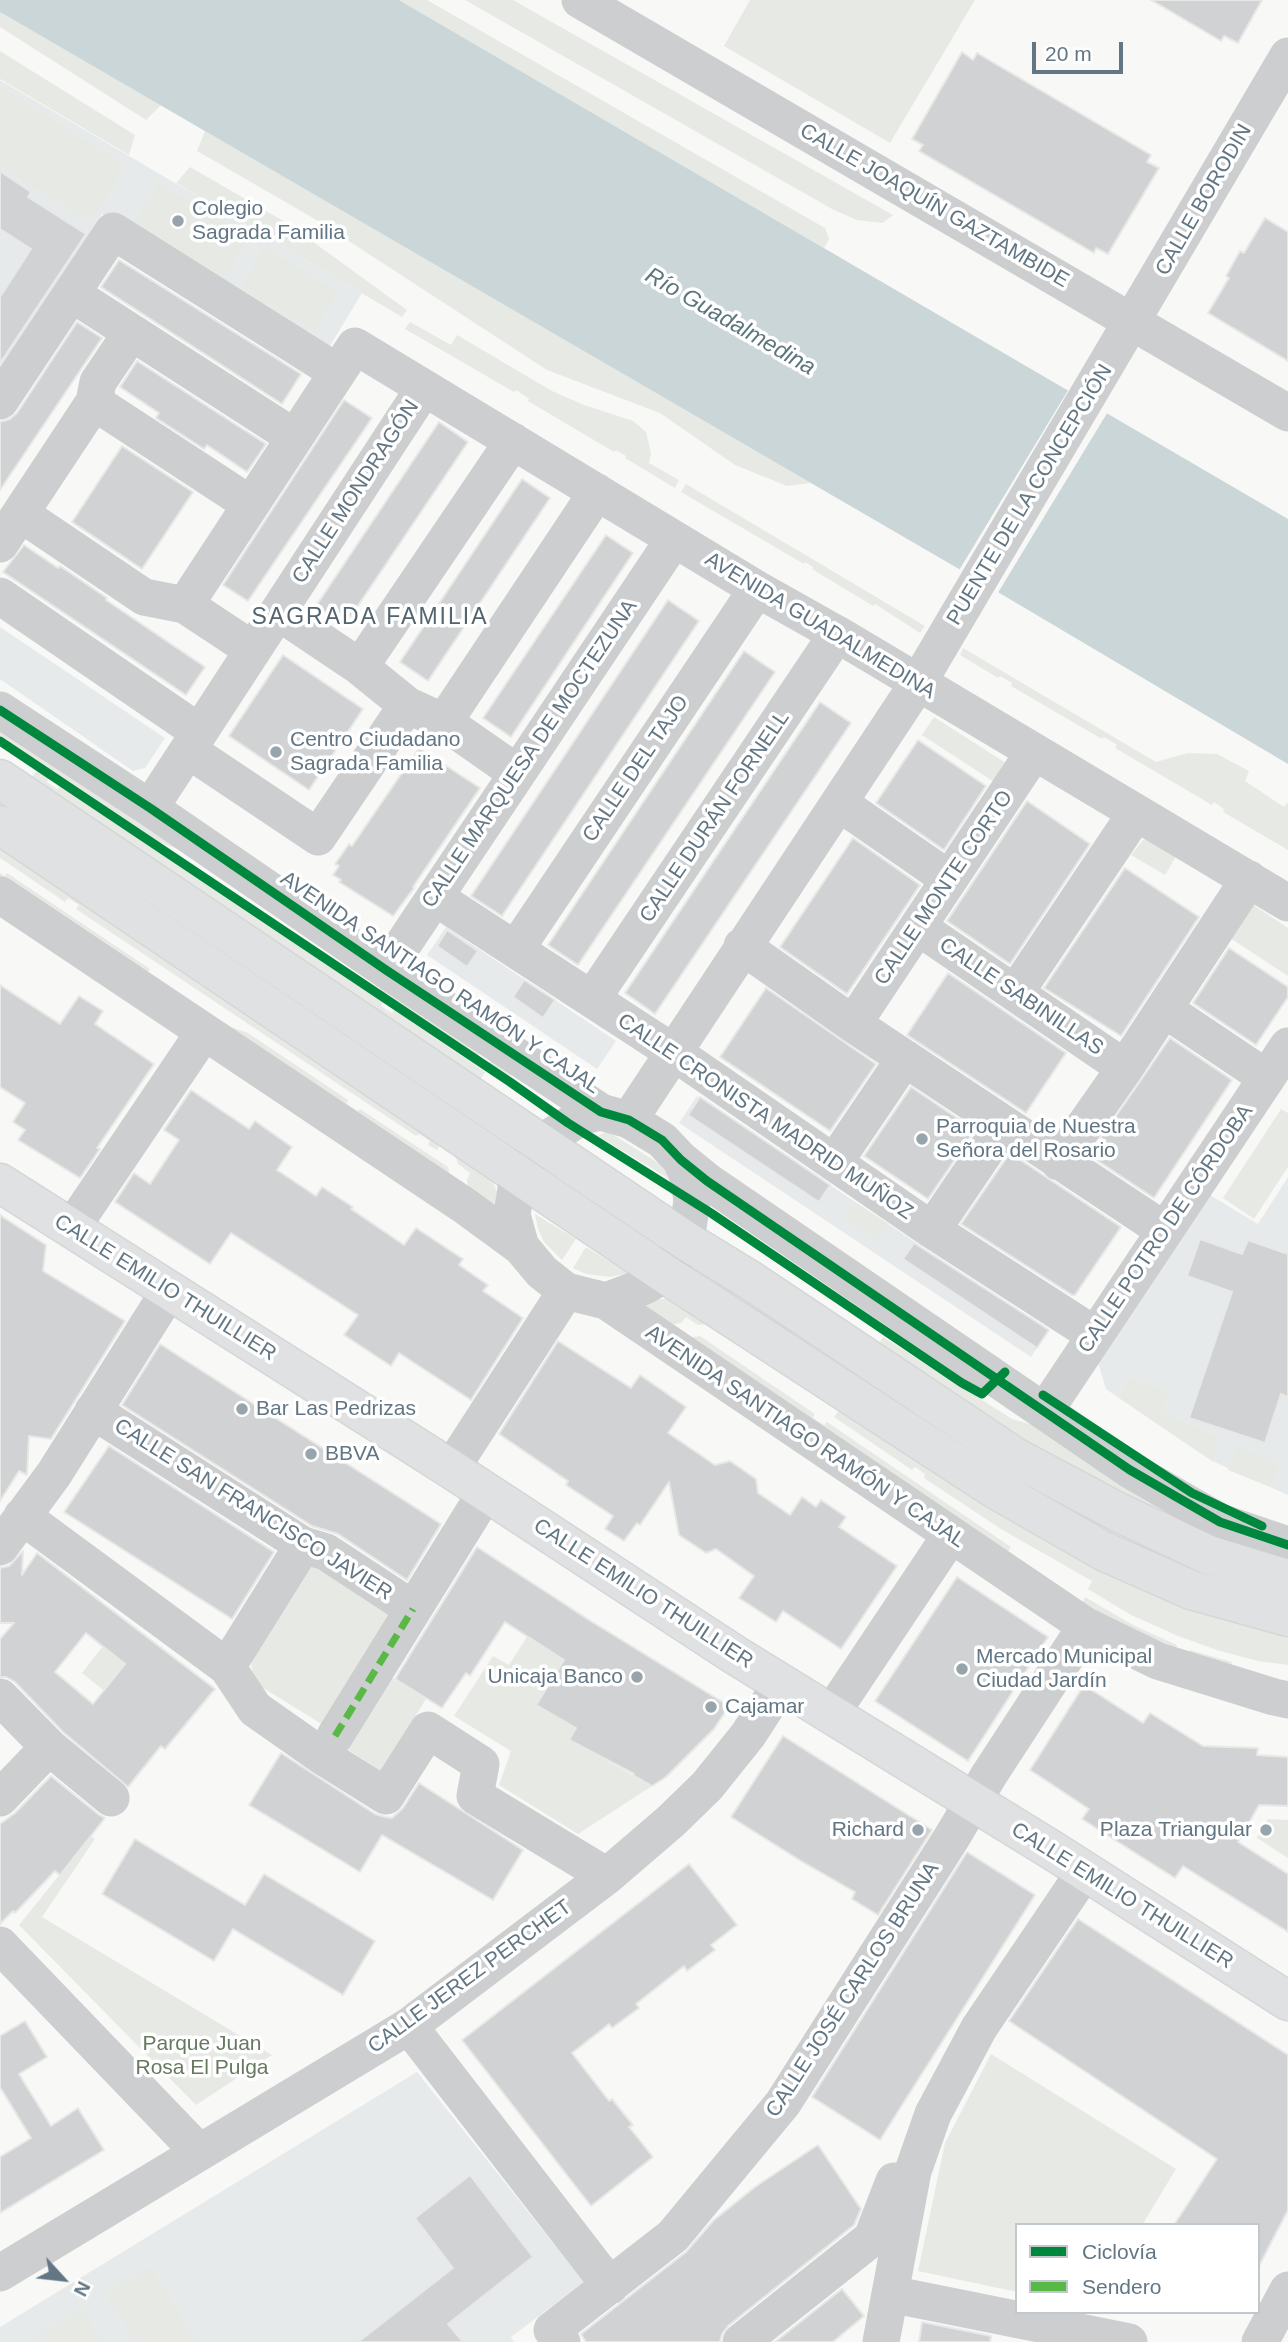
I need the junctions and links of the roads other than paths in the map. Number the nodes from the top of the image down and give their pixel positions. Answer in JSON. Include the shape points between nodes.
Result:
{"nodes":[{"id":1,"x":580,"y":0,"type":"edge"},
{"id":2,"x":1288,"y":56,"type":"edge"},
{"id":3,"x":72,"y":294,"type":"junction"},
{"id":4,"x":131,"y":333,"type":"junction"},
{"id":5,"x":1126,"y":333,"type":"junction"},
{"id":6,"x":346,"y":359,"type":"junction"},
{"id":7,"x":424,"y":388,"type":"junction"},
{"id":8,"x":0,"y":401,"type":"edge"},
{"id":9,"x":94,"y":402,"type":"junction"},
{"id":10,"x":1288,"y":413,"type":"edge"},
{"id":11,"x":294,"y":437,"type":"junction"},
{"id":12,"x":513,"y":441,"type":"junction"},
{"id":13,"x":597,"y":492,"type":"junction"},
{"id":14,"x":250,"y":505,"type":"junction"},
{"id":15,"x":21,"y":514,"type":"junction"},
{"id":16,"x":674,"y":538,"type":"junction"},
{"id":17,"x":0,"y":544,"type":"edge"},
{"id":18,"x":757,"y":589,"type":"junction"},
{"id":19,"x":0,"y":596,"type":"edge"},
{"id":20,"x":184,"y":605,"type":"junction"},
{"id":21,"x":278,"y":612,"type":"junction"},
{"id":22,"x":837,"y":634,"type":"junction"},
{"id":23,"x":253,"y":650,"type":"junction"},
{"id":24,"x":360,"y":667,"type":"junction"},
{"id":25,"x":919,"y":683,"type":"junction"},
{"id":26,"x":407,"y":705,"type":"junction"},
{"id":27,"x":0,"y":710,"type":"edge"},
{"id":28,"x":444,"y":722,"type":"junction"},
{"id":29,"x":193,"y":741,"type":"junction"},
{"id":30,"x":1034,"y":752,"type":"junction"},
{"id":31,"x":517,"y":773,"type":"junction"},
{"id":32,"x":0,"y":779,"type":"edge"},
{"id":33,"x":839,"y":803,"type":"junction"},
{"id":34,"x":150,"y":808,"type":"junction"},
{"id":35,"x":1136,"y":814,"type":"junction"},
{"id":36,"x":0,"y":825,"type":"edge"},
{"id":37,"x":950,"y":879,"type":"junction"},
{"id":38,"x":1249,"y":879,"type":"junction"},
{"id":39,"x":0,"y":895,"type":"edge"},
{"id":40,"x":436,"y":898,"type":"junction"},
{"id":41,"x":1288,"y":903,"type":"edge"},
{"id":42,"x":918,"y":928,"type":"junction"},
{"id":43,"x":742,"y":946,"type":"junction"},
{"id":44,"x":516,"y":950,"type":"junction"},
{"id":45,"x":386,"y":970,"type":"junction"},
{"id":46,"x":1016,"y":992,"type":"junction"},
{"id":47,"x":592,"y":999,"type":"junction"},
{"id":48,"x":1164,"y":1009,"type":"junction"},
{"id":49,"x":853,"y":1024,"type":"junction"},
{"id":50,"x":204,"y":1032,"type":"junction"},
{"id":51,"x":1288,"y":1046,"type":"edge"},
{"id":52,"x":673,"y":1052,"type":"junction"},
{"id":53,"x":905,"y":1058,"type":"junction"},
{"id":54,"x":1125,"y":1068,"type":"junction"},
{"id":55,"x":1267,"y":1078,"type":"junction"},
{"id":56,"x":615,"y":1116,"type":"junction"},
{"id":57,"x":1004,"y":1124,"type":"junction"},
{"id":58,"x":541,"y":1142,"type":"junction"},
{"id":59,"x":681,"y":1160,"type":"junction"},
{"id":60,"x":1059,"y":1162,"type":"junction"},
{"id":61,"x":834,"y":1163,"type":"junction"},
{"id":62,"x":518,"y":1175,"type":"junction"},
{"id":63,"x":0,"y":1183,"type":"edge"},
{"id":64,"x":71,"y":1229,"type":"junction"},
{"id":65,"x":932,"y":1230,"type":"junction"},
{"id":66,"x":1164,"y":1230,"type":"junction"},
{"id":67,"x":686,"y":1241,"type":"junction"},
{"id":68,"x":521,"y":1247,"type":"junction"},
{"id":69,"x":665,"y":1273,"type":"junction"},
{"id":70,"x":169,"y":1291,"type":"junction"},
{"id":71,"x":566,"y":1291,"type":"junction"},
{"id":72,"x":606,"y":1301,"type":"junction"},
{"id":73,"x":1095,"y":1335,"type":"junction"},
{"id":74,"x":93,"y":1411,"type":"junction"},
{"id":75,"x":1045,"y":1411,"type":"junction"},
{"id":76,"x":451,"y":1469,"type":"junction"},
{"id":77,"x":486,"y":1492,"type":"junction"},
{"id":78,"x":22,"y":1516,"type":"junction"},
{"id":79,"x":950,"y":1536,"type":"junction"},
{"id":80,"x":303,"y":1545,"type":"junction"},
{"id":81,"x":1288,"y":1545,"type":"edge"},
{"id":82,"x":0,"y":1547,"type":"edge"},
{"id":83,"x":1288,"y":1579,"type":"edge"},
{"id":84,"x":413,"y":1609,"type":"junction"},
{"id":85,"x":1288,"y":1617,"type":"edge"},
{"id":86,"x":1086,"y":1626,"type":"junction"},
{"id":87,"x":227,"y":1667,"type":"junction"},
{"id":88,"x":781,"y":1684,"type":"junction"},
{"id":89,"x":0,"y":1697,"type":"edge"},
{"id":90,"x":1288,"y":1699,"type":"edge"},
{"id":91,"x":831,"y":1714,"type":"junction"},
{"id":92,"x":328,"y":1746,"type":"junction"},
{"id":93,"x":49,"y":1747,"type":"junction"},
{"id":94,"x":6,"y":1786,"type":"edge"},
{"id":95,"x":111,"y":1798,"type":"dead end"},
{"id":96,"x":972,"y":1803,"type":"junction"},
{"id":97,"x":1085,"y":1871,"type":"junction"},
{"id":98,"x":607,"y":1876,"type":"junction"},
{"id":99,"x":0,"y":1945,"type":"edge"},
{"id":100,"x":1288,"y":2001,"type":"edge"},
{"id":101,"x":410,"y":2026,"type":"junction"},
{"id":102,"x":933,"y":2113,"type":"junction"},
{"id":103,"x":199,"y":2152,"type":"junction"},
{"id":104,"x":0,"y":2273,"type":"edge"},
{"id":105,"x":610,"y":2286,"type":"junction"},
{"id":106,"x":1288,"y":2290,"type":"edge"},
{"id":107,"x":890,"y":2294,"type":"junction"},
{"id":108,"x":562,"y":2342,"type":"edge"},
{"id":109,"x":741,"y":2342,"type":"edge"},
{"id":110,"x":881,"y":2342,"type":"edge"},
{"id":111,"x":1129,"y":2342,"type":"edge"},
{"id":112,"x":1260,"y":2342,"type":"edge"}],
"edges":[{"from":1,"to":5,"type":"street","name":"CALLE JOAQUÍN GAZTAMBIDE"},
{"from":2,"to":5,"type":"street","name":"CALLE BORODIN"},
{"from":3,"to":4,"type":"street"},
{"from":3,"to":6,"type":"street","name":"AVENIDA GUADALMEDINA","via":[[113,231]]},
{"from":3,"to":8,"type":"street"},
{"from":4,"to":9,"type":"street","via":[[98,382]]},
{"from":4,"to":11,"type":"street"},
{"from":5,"to":10,"type":"street","name":"CALLE JOAQUÍN GAZTAMBIDE"},
{"from":5,"to":25,"type":"street","name":"PUENTE DE LA CONCEPCIÓN"},
{"from":6,"to":7,"type":"street","name":"AVENIDA GUADALMEDINA"},
{"from":6,"to":11,"type":"street"},
{"from":7,"to":12,"type":"street","name":"AVENIDA GUADALMEDINA"},
{"from":7,"to":21,"type":"street","name":"CALLE MONDRAGÓN"},
{"from":9,"to":14,"type":"street"},
{"from":9,"to":15,"type":"street"},
{"from":11,"to":14,"type":"street"},
{"from":12,"to":13,"type":"street","name":"AVENIDA GUADALMEDINA"},
{"from":12,"to":24,"type":"street"},
{"from":13,"to":16,"type":"street","name":"AVENIDA GUADALMEDINA"},
{"from":13,"to":28,"type":"street"},
{"from":14,"to":20,"type":"street"},
{"from":15,"to":17,"type":"street"},
{"from":15,"to":20,"type":"street","via":[[144,597]]},
{"from":16,"to":18,"type":"street","name":"AVENIDA GUADALMEDINA"},
{"from":16,"to":31,"type":"street","name":"CALLE MARQUESA DE MOCTEZUNA"},
{"from":18,"to":22,"type":"street","name":"AVENIDA GUADALMEDINA"},
{"from":18,"to":44,"type":"street","name":"CALLE DEL TAJO"},
{"from":19,"to":29,"type":"street"},
{"from":20,"to":23,"type":"street"},
{"from":21,"to":23,"type":"street","name":"CALLE MONDRAGÓN"},
{"from":21,"to":24,"type":"street"},
{"from":22,"to":25,"type":"street","name":"AVENIDA GUADALMEDINA"},
{"from":22,"to":47,"type":"street","name":"CALLE DURÁN FORNELL"},
{"from":23,"to":29,"type":"street","name":"CALLE MONDRAGÓN"},
{"from":24,"to":26,"type":"street"},
{"from":25,"to":30,"type":"street","name":"AVENIDA GUADALMEDINA"},
{"from":25,"to":33,"type":"street","name":"PUENTE DE LA CONCEPCIÓN"},
{"from":26,"to":28,"type":"street"},
{"from":26,"to":29,"type":"street","via":[[318,837]]},
{"from":27,"to":34,"type":"street","name":"AVENIDA SANTIAGO RAMÓN Y CAJAL"},
{"from":28,"to":31,"type":"street"},
{"from":29,"to":34,"type":"street","name":"CALLE MONDRAGÓN"},
{"from":30,"to":35,"type":"street","name":"AVENIDA GUADALMEDINA"},
{"from":30,"to":37,"type":"street","name":"CALLE MONTE CORTO"},
{"from":31,"to":40,"type":"street","name":"CALLE MARQUESA DE MOCTEZUNA"},
{"from":32,"to":58,"type":"main road"},
{"from":33,"to":37,"type":"street"},
{"from":33,"to":43,"type":"street","name":"PUENTE DE LA CONCEPCIÓN"},
{"from":34,"to":45,"type":"street","name":"AVENIDA SANTIAGO RAMÓN Y CAJAL"},
{"from":35,"to":38,"type":"street","name":"AVENIDA GUADALMEDINA"},
{"from":35,"to":46,"type":"street"},
{"from":36,"to":62,"type":"main road"},
{"from":37,"to":42,"type":"street","name":"CALLE MONTE CORTO"},
{"from":38,"to":41,"type":"street","name":"AVENIDA GUADALMEDINA"},
{"from":38,"to":48,"type":"street"},
{"from":39,"to":50,"type":"street","name":"AVENIDA SANTIAGO RAMÓN Y CAJAL"},
{"from":40,"to":44,"type":"street","name":"CALLE CRONISTA MADRID MUÑOZ"},
{"from":40,"to":45,"type":"street","name":"CALLE MARQUESA DE MOCTEZUNA"},
{"from":42,"to":46,"type":"street","name":"CALLE SABINILLAS"},
{"from":42,"to":49,"type":"street","name":"CALLE MONTE CORTO"},
{"from":43,"to":49,"type":"street"},
{"from":43,"to":52,"type":"street","name":"PUENTE DE LA CONCEPCIÓN"},
{"from":44,"to":47,"type":"street","name":"CALLE CRONISTA MADRID MUÑOZ"},
{"from":45,"to":56,"type":"street","name":"AVENIDA SANTIAGO RAMÓN Y CAJAL"},
{"from":46,"to":54,"type":"street","name":"CALLE SABINILLAS"},
{"from":47,"to":52,"type":"street","name":"CALLE CRONISTA MADRID MUÑOZ"},
{"from":48,"to":54,"type":"street"},
{"from":48,"to":55,"type":"street"},
{"from":49,"to":53,"type":"street"},
{"from":50,"to":64,"type":"street"},
{"from":50,"to":68,"type":"street","name":"AVENIDA SANTIAGO RAMÓN Y CAJAL"},
{"from":51,"to":55,"type":"street","name":"CALLE POTRO DE CÓRDOBA"},
{"from":52,"to":56,"type":"street","name":"PUENTE DE LA CONCEPCIÓN"},
{"from":52,"to":61,"type":"street","name":"CALLE CRONISTA MADRID MUÑOZ"},
{"from":53,"to":57,"type":"street"},
{"from":53,"to":61,"type":"street"},
{"from":54,"to":60,"type":"street"},
{"from":55,"to":66,"type":"street","name":"CALLE POTRO DE CÓRDOBA"},
{"from":56,"to":58,"type":"street","via":[[583,1116]]},
{"from":56,"to":59,"type":"street","name":"AVENIDA SANTIAGO RAMÓN Y CAJAL","via":[[662,1140]]},
{"from":57,"to":60,"type":"street"},
{"from":57,"to":65,"type":"street"},
{"from":58,"to":62,"type":"street"},
{"from":58,"to":67,"type":"main road"},
{"from":59,"to":67,"type":"street","via":[[692,1201]]},
{"from":59,"to":75,"type":"street","name":"AVENIDA SANTIAGO RAMÓN Y CAJAL"},
{"from":60,"to":66,"type":"street"},
{"from":61,"to":65,"type":"street","name":"CALLE CRONISTA MADRID MUÑOZ"},
{"from":62,"to":68,"type":"street","via":[[512,1215]]},
{"from":62,"to":69,"type":"main road"},
{"from":63,"to":64,"type":"main road","name":"CALLE EMILIO THUILLIER"},
{"from":64,"to":70,"type":"main road","name":"CALLE EMILIO THUILLIER"},
{"from":65,"to":73,"type":"street","name":"CALLE CRONISTA MADRID MUÑOZ"},
{"from":66,"to":73,"type":"street","name":"CALLE POTRO DE CÓRDOBA"},
{"from":67,"to":69,"type":"street"},
{"from":67,"to":83,"type":"main road","via":[[1014,1457],[1209,1555]]},
{"from":68,"to":71,"type":"street","name":"AVENIDA SANTIAGO RAMÓN Y CAJAL"},
{"from":69,"to":72,"type":"street"},
{"from":69,"to":85,"type":"main road","via":[[995,1489],[1104,1552],[1191,1590]]},
{"from":70,"to":74,"type":"street"},
{"from":70,"to":76,"type":"main road","name":"CALLE EMILIO THUILLIER"},
{"from":71,"to":72,"type":"street","name":"AVENIDA SANTIAGO RAMÓN Y CAJAL"},
{"from":71,"to":76,"type":"street"},
{"from":72,"to":79,"type":"street","name":"AVENIDA SANTIAGO RAMÓN Y CAJAL"},
{"from":73,"to":75,"type":"street","name":"CALLE POTRO DE CÓRDOBA"},
{"from":74,"to":78,"type":"street"},
{"from":74,"to":80,"type":"street","name":"CALLE SAN FRANCISCO JAVIER"},
{"from":75,"to":81,"type":"street","name":"AVENIDA SANTIAGO RAMÓN Y CAJAL","via":[[1130,1470],[1220,1522]]},
{"from":76,"to":77,"type":"main road","name":"CALLE EMILIO THUILLIER"},
{"from":77,"to":84,"type":"street"},
{"from":77,"to":88,"type":"main road","name":"CALLE EMILIO THUILLIER"},
{"from":78,"to":82,"type":"street"},
{"from":78,"to":87,"type":"street"},
{"from":79,"to":86,"type":"street","name":"AVENIDA SANTIAGO RAMÓN Y CAJAL"},
{"from":79,"to":91,"type":"street"},
{"from":80,"to":84,"type":"street","name":"CALLE SAN FRANCISCO JAVIER","via":[[326,1552]]},
{"from":80,"to":87,"type":"street"},
{"from":84,"to":92,"type":"street"},
{"from":86,"to":90,"type":"street","name":"AVENIDA SANTIAGO RAMÓN Y CAJAL","via":[[1158,1661]]},
{"from":86,"to":96,"type":"street","name":"CALLE JOSÉ CARLOS BRUNA"},
{"from":87,"to":92,"type":"street","via":[[246,1721]]},
{"from":88,"to":91,"type":"main road","name":"CALLE EMILIO THUILLIER"},
{"from":88,"to":98,"type":"street","name":"CALLE JEREZ PERCHET","via":[[707,1786]]},
{"from":89,"to":93,"type":"street"},
{"from":91,"to":96,"type":"main road","name":"CALLE EMILIO THUILLIER"},
{"from":92,"to":98,"type":"street","via":[[386,1796],[428,1730],[481,1764],[474,1796]]},
{"from":93,"to":94,"type":"street"},
{"from":93,"to":95,"type":"street"},
{"from":96,"to":97,"type":"main road","name":"CALLE EMILIO THUILLIER"},
{"from":96,"to":105,"type":"street","name":"CALLE JOSÉ CARLOS BRUNA","via":[[783,2103],[673,2236]]},
{"from":97,"to":100,"type":"main road","name":"CALLE EMILIO THUILLIER"},
{"from":97,"to":102,"type":"street","via":[[979,2028]]},
{"from":98,"to":101,"type":"street","name":"CALLE JEREZ PERCHET"},
{"from":99,"to":103,"type":"street"},
{"from":101,"to":103,"type":"street","name":"CALLE JEREZ PERCHET"},
{"from":101,"to":105,"type":"street"},
{"from":102,"to":107,"type":"street","via":[[913,2171]]},
{"from":102,"to":109,"type":"street","via":[[900,2165],[873,2238]]},
{"from":103,"to":104,"type":"street","name":"CALLE JEREZ PERCHET"},
{"from":105,"to":108,"type":"street","name":"CALLE JOSÉ CARLOS BRUNA","via":[[552,2330]]},
{"from":106,"to":112,"type":"street"},
{"from":107,"to":110,"type":"street"},
{"from":107,"to":111,"type":"street"}]}
